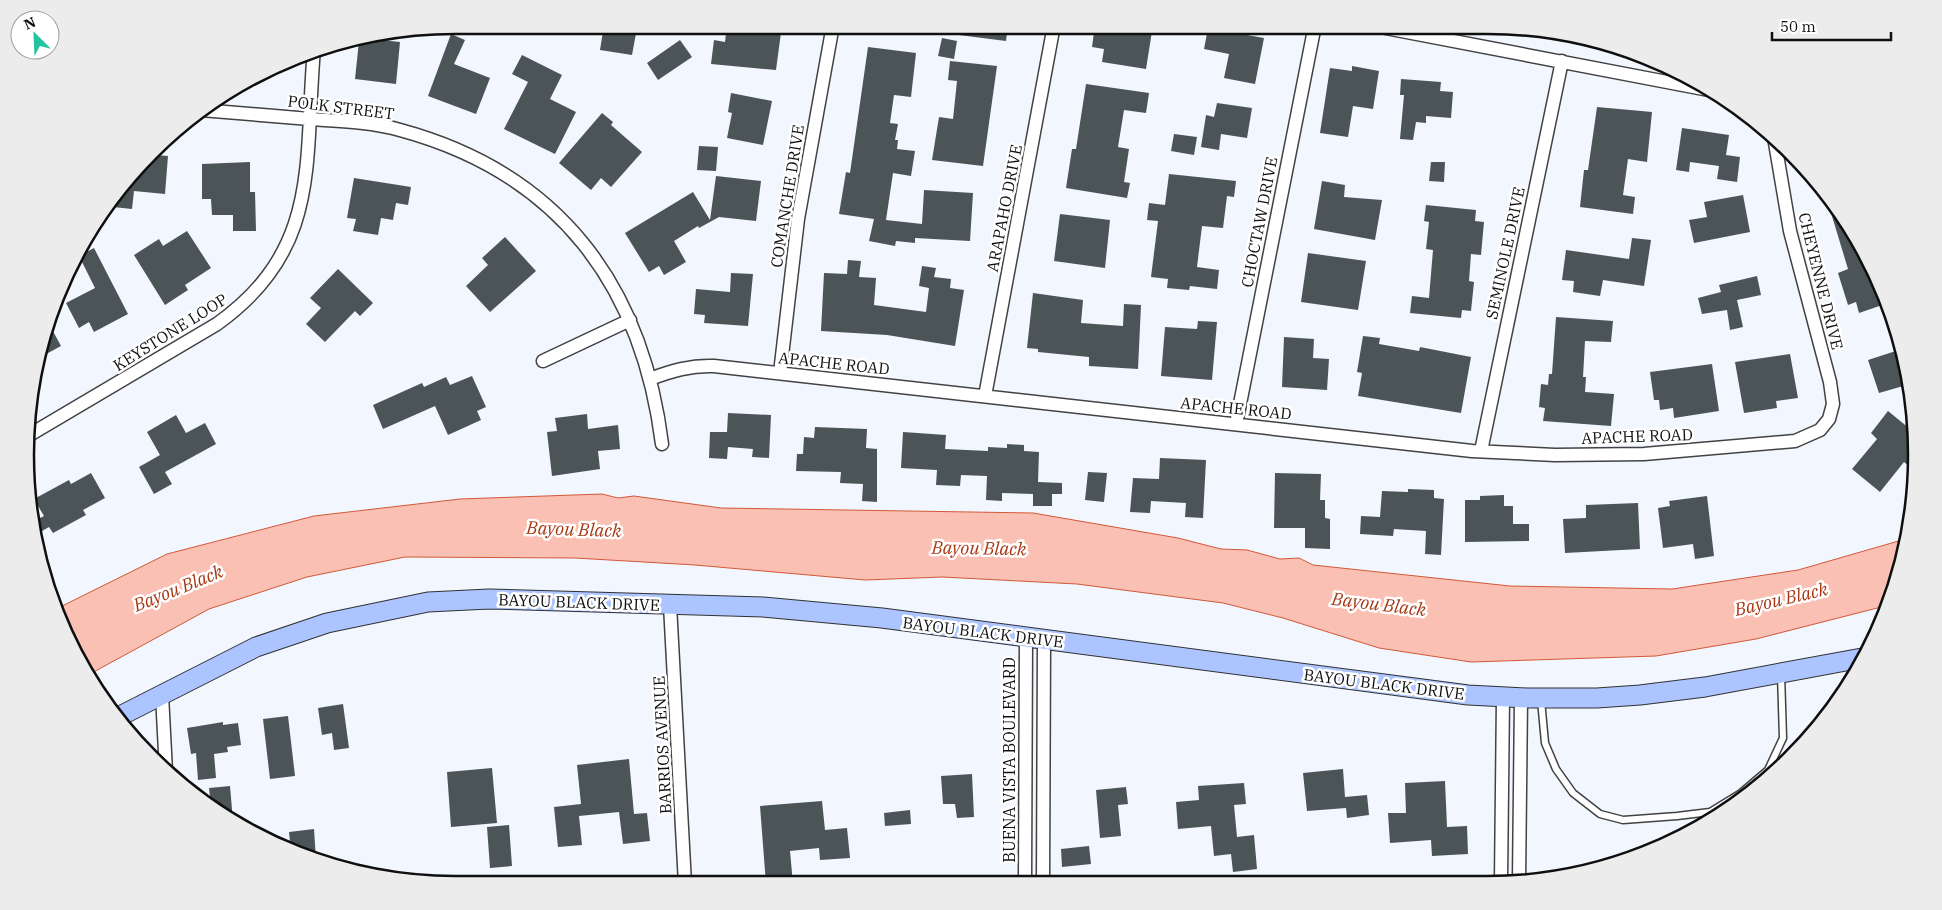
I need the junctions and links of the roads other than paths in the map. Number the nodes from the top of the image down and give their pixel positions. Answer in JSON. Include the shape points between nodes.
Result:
{"nodes":[{"id":1,"x":831,"y":34,"type":"edge"},
{"id":2,"x":1052,"y":34,"type":"edge"},
{"id":3,"x":1313,"y":34,"type":"edge"},
{"id":4,"x":1418,"y":34,"type":"edge"},
{"id":5,"x":313,"y":59,"type":"edge"},
{"id":6,"x":1562,"y":61,"type":"junction"},
{"id":7,"x":1691,"y":87,"type":"edge"},
{"id":8,"x":213,"y":111,"type":"edge"},
{"id":9,"x":310,"y":119,"type":"junction"},
{"id":10,"x":1776,"y":148,"type":"edge"},
{"id":11,"x":630,"y":320,"type":"junction"},
{"id":12,"x":543,"y":361,"type":"dead end"},
{"id":13,"x":780,"y":373,"type":"junction"},
{"id":14,"x":650,"y":379,"type":"junction"},
{"id":15,"x":985,"y":396,"type":"junction"},
{"id":16,"x":1236,"y":424,"type":"junction"},
{"id":17,"x":1820,"y":430,"type":"joint"},
{"id":18,"x":35,"y":432,"type":"edge"},
{"id":19,"x":662,"y":444,"type":"dead end"},
{"id":20,"x":1481,"y":451,"type":"junction"},
{"id":21,"x":670,"y":604,"type":"junction"},
{"id":22,"x":1035,"y":638,"type":"junction"},
{"id":23,"x":1855,"y":659,"type":"edge"},
{"id":24,"x":1781,"y":674,"type":"junction"},
{"id":25,"x":162,"y":695,"type":"junction"},
{"id":26,"x":1512,"y":698,"type":"junction"},
{"id":27,"x":1541,"y":698,"type":"junction"},
{"id":28,"x":124,"y":714,"type":"edge"},
{"id":29,"x":165,"y":761,"type":"edge"},
{"id":30,"x":1769,"y":768,"type":"edge"},
{"id":31,"x":1712,"y":811,"type":"edge"},
{"id":32,"x":1501,"y":875,"type":"edge"},
{"id":33,"x":1519,"y":875,"type":"edge"},
{"id":34,"x":686,"y":876,"type":"edge"},
{"id":35,"x":1025,"y":876,"type":"edge"},
{"id":36,"x":1043,"y":876,"type":"edge"}],
"edges":[{"from":1,"to":13,"type":"street","name":"COMANCHE DRIVE","via":[[798,219]]},
{"from":2,"to":15,"type":"street","name":"ARAPAHO DRIVE"},
{"from":3,"to":16,"type":"street","name":"CHOCTAW DRIVE"},
{"from":4,"to":6,"type":"street"},
{"from":5,"to":9,"type":"street","name":"KEYSTONE LOOP"},
{"from":6,"to":7,"type":"street"},
{"from":6,"to":20,"type":"street","name":"SEMINOLE DRIVE"},
{"from":8,"to":9,"type":"street","name":"POLK STREET"},
{"from":9,"to":11,"type":"street","name":"POLK STREET","via":[[355,122],[399,130],[456,148],[496,168],[532,195],[582,241],[618,294]]},
{"from":9,"to":18,"type":"street","name":"KEYSTONE LOOP","via":[[304,192],[295,230],[271,274],[244,305]]},
{"from":10,"to":17,"type":"street","name":"CHEYENNE DRIVE","via":[[1790,232],[1830,382],[1833,404],[1829,419]]},
{"from":11,"to":12,"type":"street"},
{"from":11,"to":14,"type":"street","name":"POLK STREET"},
{"from":13,"to":14,"type":"street","name":"APACHE ROAD","via":[[697,365]]},
{"from":13,"to":15,"type":"street","name":"APACHE ROAD"},
{"from":14,"to":19,"type":"street","name":"POLK STREET"},
{"from":15,"to":16,"type":"street","name":"APACHE ROAD"},
{"from":16,"to":20,"type":"street","name":"APACHE ROAD"},
{"from":17,"to":20,"type":"street","name":"APACHE ROAD","via":[[1795,441],[1644,454],[1555,455]]},
{"from":21,"to":22,"type":"main road","name":"BAYOU BLACK DRIVE","via":[[770,608],[882,618]]},
{"from":21,"to":25,"type":"main road","name":"BAYOU BLACK DRIVE","via":[[489,599],[428,602],[327,623],[256,646]]},
{"from":21,"to":34,"type":"street","name":"BARRIOS AVENUE"},
{"from":22,"to":26,"type":"main road","name":"BAYOU BLACK DRIVE","via":[[1468,695]]},
{"from":22,"to":35,"type":"street","name":"BUENA VISTA BOULEVARD"},
{"from":22,"to":36,"type":"street"},
{"from":23,"to":24,"type":"main road","name":"BAYOU BLACK DRIVE"},
{"from":24,"to":27,"type":"main road","name":"BAYOU BLACK DRIVE","via":[[1640,695]]},
{"from":24,"to":30,"type":"lane","via":[[1783,738]]},
{"from":25,"to":28,"type":"main road","name":"BAYOU BLACK DRIVE"},
{"from":25,"to":29,"type":"street"},
{"from":26,"to":27,"type":"main road","name":"BAYOU BLACK DRIVE"},
{"from":26,"to":32,"type":"street"},
{"from":26,"to":33,"type":"street"},
{"from":27,"to":31,"type":"lane","via":[[1545,743],[1556,769],[1573,793],[1600,814],[1623,820]]}]}
